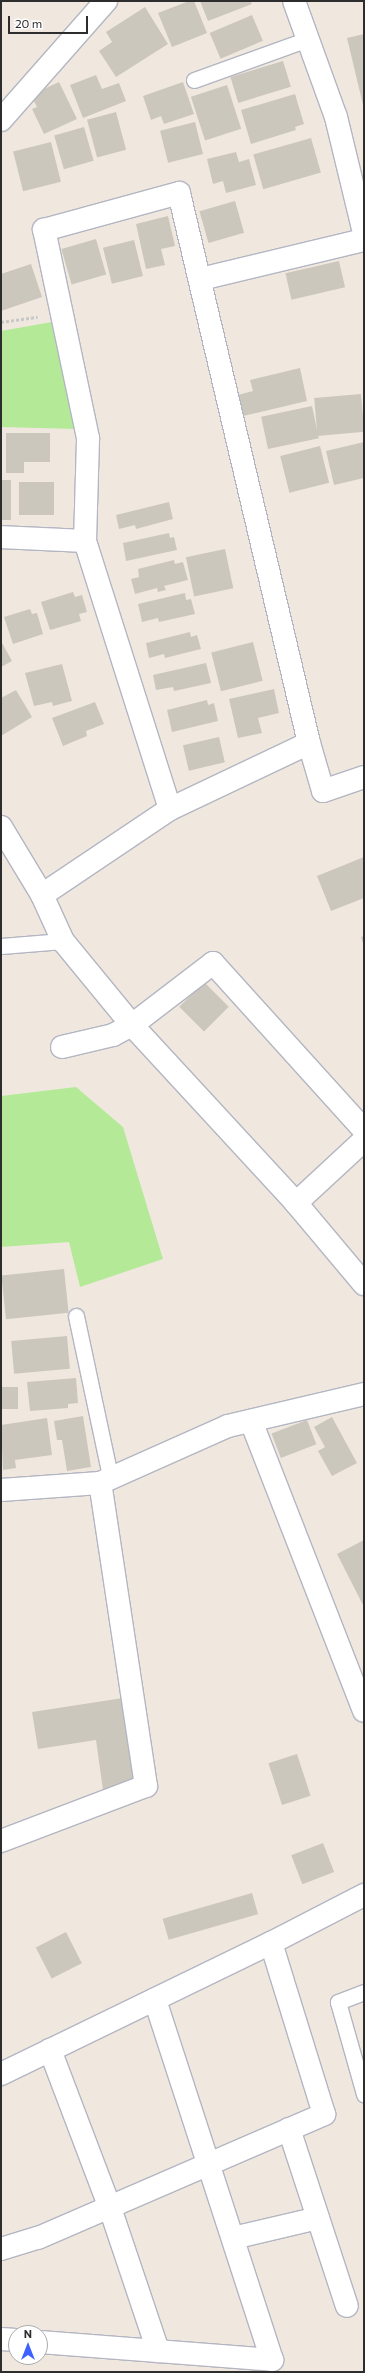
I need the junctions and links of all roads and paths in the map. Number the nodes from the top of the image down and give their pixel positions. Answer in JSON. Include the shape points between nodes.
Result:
{"nodes":[{"id":1,"x":106,"y":1,"type":"edge"},
{"id":2,"x":294,"y":1,"type":"edge"},
{"id":3,"x":308,"y":39,"type":"junction"},
{"id":4,"x":194,"y":80,"type":"dead end"},
{"id":5,"x":1,"y":120,"type":"edge"},
{"id":6,"x":364,"y":233,"type":"edge"},
{"id":7,"x":364,"y":240,"type":"edge"},
{"id":8,"x":201,"y":279,"type":"junction"},
{"id":9,"x":61,"y":313,"type":"junction"},
{"id":10,"x":1,"y":322,"type":"edge"},
{"id":11,"x":1,"y":536,"type":"edge"},
{"id":12,"x":85,"y":541,"type":"junction"},
{"id":13,"x":309,"y":743,"type":"junction"},
{"id":14,"x":364,"y":777,"type":"edge"},
{"id":15,"x":170,"y":809,"type":"junction"},
{"id":16,"x":1,"y":827,"type":"edge"},
{"id":17,"x":42,"y":895,"type":"junction"},
{"id":18,"x":63,"y":941,"type":"junction"},
{"id":19,"x":1,"y":946,"type":"edge"},
{"id":20,"x":132,"y":1025,"type":"junction"},
{"id":21,"x":62,"y":1047,"type":"dead end"},
{"id":22,"x":364,"y":1130,"type":"edge"},
{"id":23,"x":364,"y":1140,"type":"edge"},
{"id":24,"x":296,"y":1203,"type":"junction"},
{"id":25,"x":364,"y":1284,"type":"edge"},
{"id":26,"x":76,"y":1316,"type":"dead end"},
{"id":27,"x":364,"y":1394,"type":"edge"},
{"id":28,"x":251,"y":1421,"type":"junction"},
{"id":29,"x":105,"y":1482,"type":"junction"},
{"id":30,"x":1,"y":1490,"type":"edge"},
{"id":31,"x":364,"y":1711,"type":"edge"},
{"id":32,"x":1,"y":1840,"type":"edge"},
{"id":33,"x":364,"y":1895,"type":"edge"},
{"id":34,"x":271,"y":1943,"type":"junction"},
{"id":35,"x":364,"y":1992,"type":"edge"},
{"id":36,"x":155,"y":1999,"type":"junction"},
{"id":37,"x":50,"y":2050,"type":"junction"},
{"id":38,"x":1,"y":2074,"type":"edge"},
{"id":39,"x":364,"y":2094,"type":"edge"},
{"id":40,"x":289,"y":2129,"type":"junction"},
{"id":41,"x":208,"y":2164,"type":"junction"},
{"id":42,"x":110,"y":2208,"type":"junction"},
{"id":43,"x":318,"y":2218,"type":"junction"},
{"id":44,"x":233,"y":2238,"type":"junction"},
{"id":45,"x":1,"y":2249,"type":"edge"},
{"id":46,"x":346,"y":2306,"type":"dead end"},
{"id":47,"x":48,"y":2343,"type":"edge"},
{"id":48,"x":158,"y":2351,"type":"junction"}],
"edges":[{"from":1,"to":5,"type":"street"},
{"from":2,"to":3,"type":"street"},
{"from":3,"to":4,"type":"lane"},
{"from":3,"to":6,"type":"street","via":[[336,117]]},
{"from":7,"to":8,"type":"street"},
{"from":8,"to":9,"type":"street","via":[[179,193],[44,230]]},
{"from":8,"to":13,"type":"street"},
{"from":9,"to":10,"type":"path"},
{"from":9,"to":12,"type":"street","via":[[88,438]]},
{"from":11,"to":12,"type":"street"},
{"from":12,"to":15,"type":"street"},
{"from":13,"to":14,"type":"street","via":[[323,791]]},
{"from":13,"to":15,"type":"street"},
{"from":15,"to":17,"type":"street"},
{"from":16,"to":17,"type":"street"},
{"from":17,"to":18,"type":"street"},
{"from":18,"to":19,"type":"lane"},
{"from":18,"to":20,"type":"street"},
{"from":20,"to":21,"type":"street","via":[[114,1035]]},
{"from":20,"to":22,"type":"street","via":[[213,963]]},
{"from":20,"to":24,"type":"street"},
{"from":23,"to":24,"type":"street"},
{"from":24,"to":25,"type":"street"},
{"from":26,"to":29,"type":"lane"},
{"from":27,"to":28,"type":"street"},
{"from":28,"to":29,"type":"street","via":[[228,1426]]},
{"from":28,"to":31,"type":"street"},
{"from":29,"to":30,"type":"street"},
{"from":29,"to":32,"type":"street","via":[[146,1786]]},
{"from":33,"to":34,"type":"street"},
{"from":34,"to":36,"type":"street"},
{"from":34,"to":40,"type":"street","via":[[324,2114]]},
{"from":35,"to":39,"type":"lane","via":[[338,2002]]},
{"from":36,"to":37,"type":"street"},
{"from":36,"to":41,"type":"street"},
{"from":37,"to":38,"type":"street"},
{"from":37,"to":42,"type":"street"},
{"from":40,"to":41,"type":"street"},
{"from":40,"to":43,"type":"street"},
{"from":41,"to":42,"type":"street"},
{"from":41,"to":44,"type":"street"},
{"from":42,"to":45,"type":"street","via":[[38,2238]]},
{"from":42,"to":48,"type":"street"},
{"from":43,"to":44,"type":"street"},
{"from":43,"to":46,"type":"street"},
{"from":44,"to":48,"type":"street","via":[[272,2360]]},
{"from":47,"to":48,"type":"street"}]}
